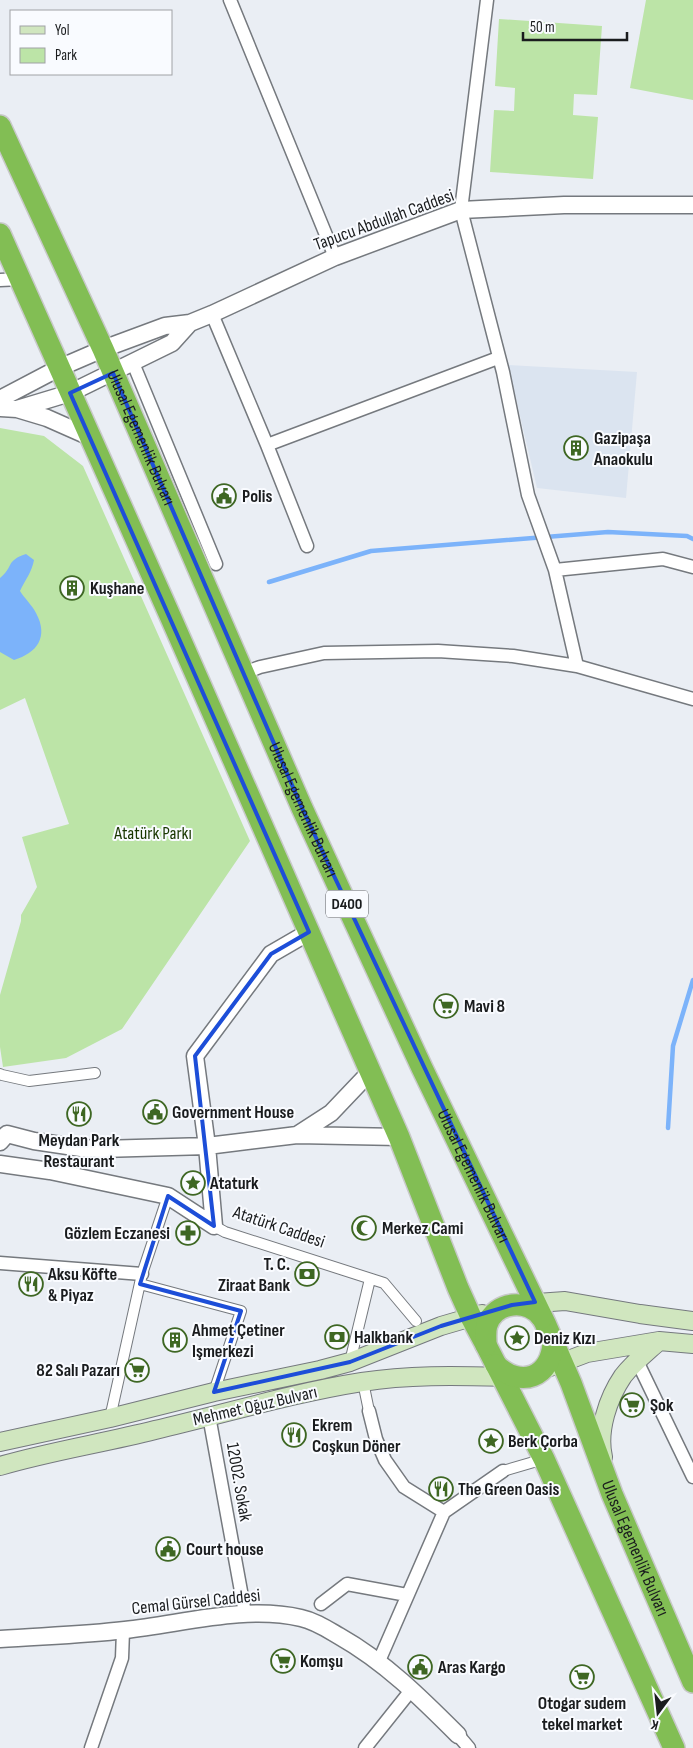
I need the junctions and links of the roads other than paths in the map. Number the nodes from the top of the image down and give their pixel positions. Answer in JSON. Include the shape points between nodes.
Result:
{"nodes":[{"id":1,"x":230,"y":0,"type":"edge"},
{"id":2,"x":487,"y":0,"type":"edge"},
{"id":3,"x":0,"y":126,"type":"edge"},
{"id":4,"x":693,"y":205,"type":"edge"},
{"id":5,"x":461,"y":210,"type":"junction"},
{"id":6,"x":0,"y":234,"type":"edge"},
{"id":7,"x":335,"y":257,"type":"junction"},
{"id":8,"x":10,"y":279,"type":"edge"},
{"id":9,"x":212,"y":314,"type":"junction"},
{"id":10,"x":190,"y":323,"type":"junction"},
{"id":11,"x":103,"y":349,"type":"junction"},
{"id":12,"x":498,"y":358,"type":"junction"},
{"id":13,"x":133,"y":363,"type":"junction"},
{"id":14,"x":59,"y":368,"type":"junction"},
{"id":15,"x":113,"y":373,"type":"junction"},
{"id":16,"x":70,"y":393,"type":"junction"},
{"id":17,"x":0,"y":399,"type":"edge"},
{"id":18,"x":0,"y":408,"type":"edge"},
{"id":19,"x":18,"y":409,"type":"junction"},
{"id":20,"x":90,"y":437,"type":"junction"},
{"id":21,"x":267,"y":445,"type":"junction"},
{"id":22,"x":307,"y":546,"type":"dead end"},
{"id":23,"x":216,"y":564,"type":"dead end"},
{"id":24,"x":693,"y":567,"type":"edge"},
{"id":25,"x":555,"y":570,"type":"junction"},
{"id":26,"x":578,"y":666,"type":"junction"},
{"id":27,"x":244,"y":673,"type":"junction"},
{"id":28,"x":693,"y":699,"type":"edge"},
{"id":29,"x":309,"y":932,"type":"junction"},
{"id":30,"x":370,"y":1072,"type":"junction"},
{"id":31,"x":95,"y":1073,"type":"dead end"},
{"id":32,"x":0,"y":1074,"type":"edge"},
{"id":33,"x":2,"y":1135,"type":"edge"},
{"id":34,"x":297,"y":1135,"type":"junction"},
{"id":35,"x":399,"y":1137,"type":"junction"},
{"id":36,"x":207,"y":1146,"type":"junction"},
{"id":37,"x":0,"y":1164,"type":"edge"},
{"id":38,"x":168,"y":1196,"type":"junction"},
{"id":39,"x":214,"y":1226,"type":"junction"},
{"id":40,"x":0,"y":1263,"type":"edge"},
{"id":41,"x":141,"y":1279,"type":"junction"},
{"id":42,"x":370,"y":1279,"type":"junction"},
{"id":43,"x":535,"y":1302,"type":"junction"},
{"id":44,"x":507,"y":1306,"type":"junction"},
{"id":45,"x":471,"y":1317,"type":"junction"},
{"id":46,"x":416,"y":1321,"type":"dead end"},
{"id":47,"x":693,"y":1321,"type":"edge"},
{"id":48,"x":545,"y":1323,"type":"junction"},
{"id":49,"x":659,"y":1341,"type":"junction"},
{"id":50,"x":693,"y":1344,"type":"edge"},
{"id":51,"x":486,"y":1345,"type":"junction"},
{"id":52,"x":637,"y":1361,"type":"junction"},
{"id":53,"x":350,"y":1362,"type":"junction"},
{"id":54,"x":552,"y":1366,"type":"junction"},
{"id":55,"x":504,"y":1373,"type":"junction"},
{"id":56,"x":363,"y":1382,"type":"junction"},
{"id":57,"x":214,"y":1392,"type":"junction"},
{"id":58,"x":369,"y":1411,"type":"joint"},
{"id":59,"x":209,"y":1416,"type":"junction"},
{"id":60,"x":110,"y":1418,"type":"junction"},
{"id":61,"x":0,"y":1442,"type":"edge"},
{"id":62,"x":544,"y":1459,"type":"junction"},
{"id":63,"x":0,"y":1466,"type":"edge"},
{"id":64,"x":503,"y":1471,"type":"joint"},
{"id":65,"x":693,"y":1477,"type":"edge"},
{"id":66,"x":612,"y":1494,"type":"junction"},
{"id":67,"x":444,"y":1512,"type":"junction"},
{"id":68,"x":407,"y":1595,"type":"junction"},
{"id":69,"x":321,"y":1604,"type":"dead end"},
{"id":70,"x":245,"y":1613,"type":"junction"},
{"id":71,"x":123,"y":1631,"type":"junction"},
{"id":72,"x":0,"y":1639,"type":"edge"},
{"id":73,"x":378,"y":1661,"type":"junction"},
{"id":74,"x":693,"y":1682,"type":"edge"},
{"id":75,"x":412,"y":1689,"type":"junction"},
{"id":76,"x":458,"y":1735,"type":"joint"},
{"id":77,"x":91,"y":1748,"type":"edge"},
{"id":78,"x":365,"y":1748,"type":"edge"},
{"id":79,"x":470,"y":1748,"type":"edge"},
{"id":80,"x":674,"y":1748,"type":"edge"}],
"edges":[{"from":1,"to":7,"type":"street"},
{"from":2,"to":5,"type":"street"},
{"from":3,"to":11,"type":"highway","name":"Ulusal Egemenlik Bulvarı","number":"D400"},
{"from":4,"to":5,"type":"street","name":"Tapucu Abdullah Caddesi","via":[[564,205]]},
{"from":5,"to":7,"type":"street","name":"Tapucu Abdullah Caddesi"},
{"from":5,"to":12,"type":"street"},
{"from":6,"to":8,"type":"highway","number":"D400"},
{"from":7,"to":9,"type":"street","name":"Tapucu Abdullah Caddesi"},
{"from":8,"to":14,"type":"highway","number":"D400"},
{"from":9,"to":10,"type":"street","name":"Tapucu Abdullah Caddesi"},
{"from":9,"to":21,"type":"street"},
{"from":10,"to":11,"type":"street","name":"Tapucu Abdullah Caddesi","via":[[165,326]]},
{"from":10,"to":13,"type":"street","name":"Tapucu Abdullah Caddesi","via":[[172,343]]},
{"from":11,"to":14,"type":"street","name":"Tapucu Abdullah Caddesi"},
{"from":11,"to":15,"type":"highway","name":"Ulusal Egemenlik Bulvarı","number":"D400"},
{"from":12,"to":21,"type":"street"},
{"from":12,"to":25,"type":"street","via":[[531,503]]},
{"from":13,"to":15,"type":"street","name":"Tapucu Abdullah Caddesi"},
{"from":13,"to":23,"type":"street"},
{"from":14,"to":16,"type":"highway","number":"D400"},
{"from":14,"to":17,"type":"street","name":"Tapucu Abdullah Caddesi"},
{"from":15,"to":16,"type":"street","name":"Tapucu Abdullah Caddesi"},
{"from":15,"to":27,"type":"highway","name":"Ulusal Egemenlik Bulvarı","number":"D400"},
{"from":16,"to":19,"type":"street","name":"Tapucu Abdullah Caddesi"},
{"from":16,"to":20,"type":"highway","number":"D400"},
{"from":18,"to":19,"type":"street"},
{"from":19,"to":20,"type":"street"},
{"from":20,"to":29,"type":"highway","number":"D400"},
{"from":21,"to":22,"type":"street"},
{"from":24,"to":25,"type":"street","via":[[663,559]]},
{"from":25,"to":26,"type":"street"},
{"from":26,"to":27,"type":"street","via":[[513,656],[438,651],[324,653]]},
{"from":26,"to":28,"type":"street"},
{"from":27,"to":43,"type":"highway","name":"Ulusal Egemenlik Bulvarı","number":"D400","via":[[302,808],[422,1068]]},
{"from":29,"to":30,"type":"highway","number":"D400"},
{"from":29,"to":36,"type":"street","via":[[271,954],[195,1056]]},
{"from":30,"to":34,"type":"street","via":[[331,1112]]},
{"from":30,"to":35,"type":"highway","number":"D400"},
{"from":31,"to":32,"type":"street","via":[[29,1081]]},
{"from":33,"to":36,"type":"street","via":[[81,1148]]},
{"from":34,"to":35,"type":"street"},
{"from":34,"to":36,"type":"street"},
{"from":35,"to":45,"type":"highway","number":"D400"},
{"from":36,"to":39,"type":"street"},
{"from":37,"to":38,"type":"street","name":"Atatürk Caddesi"},
{"from":38,"to":39,"type":"street","name":"Atatürk Caddesi"},
{"from":38,"to":41,"type":"street"},
{"from":39,"to":42,"type":"street","name":"Atatürk Caddesi"},
{"from":40,"to":41,"type":"street"},
{"from":41,"to":57,"type":"street","via":[[241,1311]]},
{"from":41,"to":60,"type":"street"},
{"from":42,"to":46,"type":"street","name":"Atatürk Caddesi","via":[[384,1283]]},
{"from":42,"to":53,"type":"street"},
{"from":43,"to":44,"type":"main road","name":"Mehmet Oğuz Bulvarı"},
{"from":43,"to":47,"type":"main road","name":"Mehmet Oğuz Bulvarı","via":[[565,1301]]},
{"from":43,"to":48,"type":"highway","name":"Ulusal Egemenlik Bulvarı","number":"D400"},
{"from":44,"to":45,"type":"main road","name":"Mehmet Oğuz Bulvarı"},
{"from":44,"to":48,"type":"highway","via":[[532,1308]]},
{"from":44,"to":51,"type":"highway","via":[[493,1315],[488,1324]]},
{"from":45,"to":51,"type":"highway","number":"D400"},
{"from":45,"to":53,"type":"main road","name":"Mehmet Oğuz Bulvarı"},
{"from":48,"to":54,"type":"highway","name":"Ulusal Egemenlik Bulvarı","number":"D400","via":[[553,1343]]},
{"from":49,"to":50,"type":"main road"},
{"from":49,"to":52,"type":"main road"},
{"from":49,"to":54,"type":"main road","via":[[587,1353]]},
{"from":51,"to":55,"type":"highway","number":"D400"},
{"from":52,"to":65,"type":"street"},
{"from":52,"to":66,"type":"main road","via":[[623,1376],[614,1394],[600,1436]]},
{"from":53,"to":57,"type":"main road","name":"Mehmet Oğuz Bulvarı"},
{"from":54,"to":55,"type":"highway","via":[[529,1377]]},
{"from":54,"to":66,"type":"highway","name":"Ulusal Egemenlik Bulvarı","number":"D400","via":[[571,1383]]},
{"from":55,"to":56,"type":"main road","name":"Mehmet Oğuz Bulvarı"},
{"from":55,"to":62,"type":"highway","number":"D400"},
{"from":56,"to":58,"type":"street"},
{"from":56,"to":59,"type":"main road","name":"Mehmet Oğuz Bulvarı"},
{"from":57,"to":60,"type":"main road","name":"Mehmet Oğuz Bulvarı"},
{"from":58,"to":67,"type":"street","via":[[385,1460],[404,1487]]},
{"from":59,"to":63,"type":"main road","name":"Mehmet Oğuz Bulvarı"},
{"from":59,"to":70,"type":"street","name":"12002. Sokak"},
{"from":60,"to":61,"type":"main road","name":"Mehmet Oğuz Bulvarı"},
{"from":62,"to":64,"type":"street"},
{"from":62,"to":80,"type":"highway","number":"D400"},
{"from":64,"to":67,"type":"street"},
{"from":66,"to":74,"type":"highway","name":"Ulusal Egemenlik Bulvarı","number":"D400"},
{"from":67,"to":68,"type":"street"},
{"from":68,"to":69,"type":"street","via":[[347,1584]]},
{"from":68,"to":73,"type":"street"},
{"from":70,"to":71,"type":"street","name":"Cemal Gürsel Caddesi"},
{"from":70,"to":73,"type":"street","name":"Cemal Gürsel Caddesi","via":[[302,1618],[322,1626]]},
{"from":71,"to":72,"type":"street","name":"Cemal Gürsel Caddesi"},
{"from":71,"to":77,"type":"street","via":[[122,1658]]},
{"from":73,"to":75,"type":"street","name":"Cemal Gürsel Caddesi"},
{"from":75,"to":76,"type":"street","name":"Cemal Gürsel Caddesi"},
{"from":75,"to":78,"type":"street"},
{"from":76,"to":79,"type":"street","name":"Cemal Gürsel Caddesi"}]}
